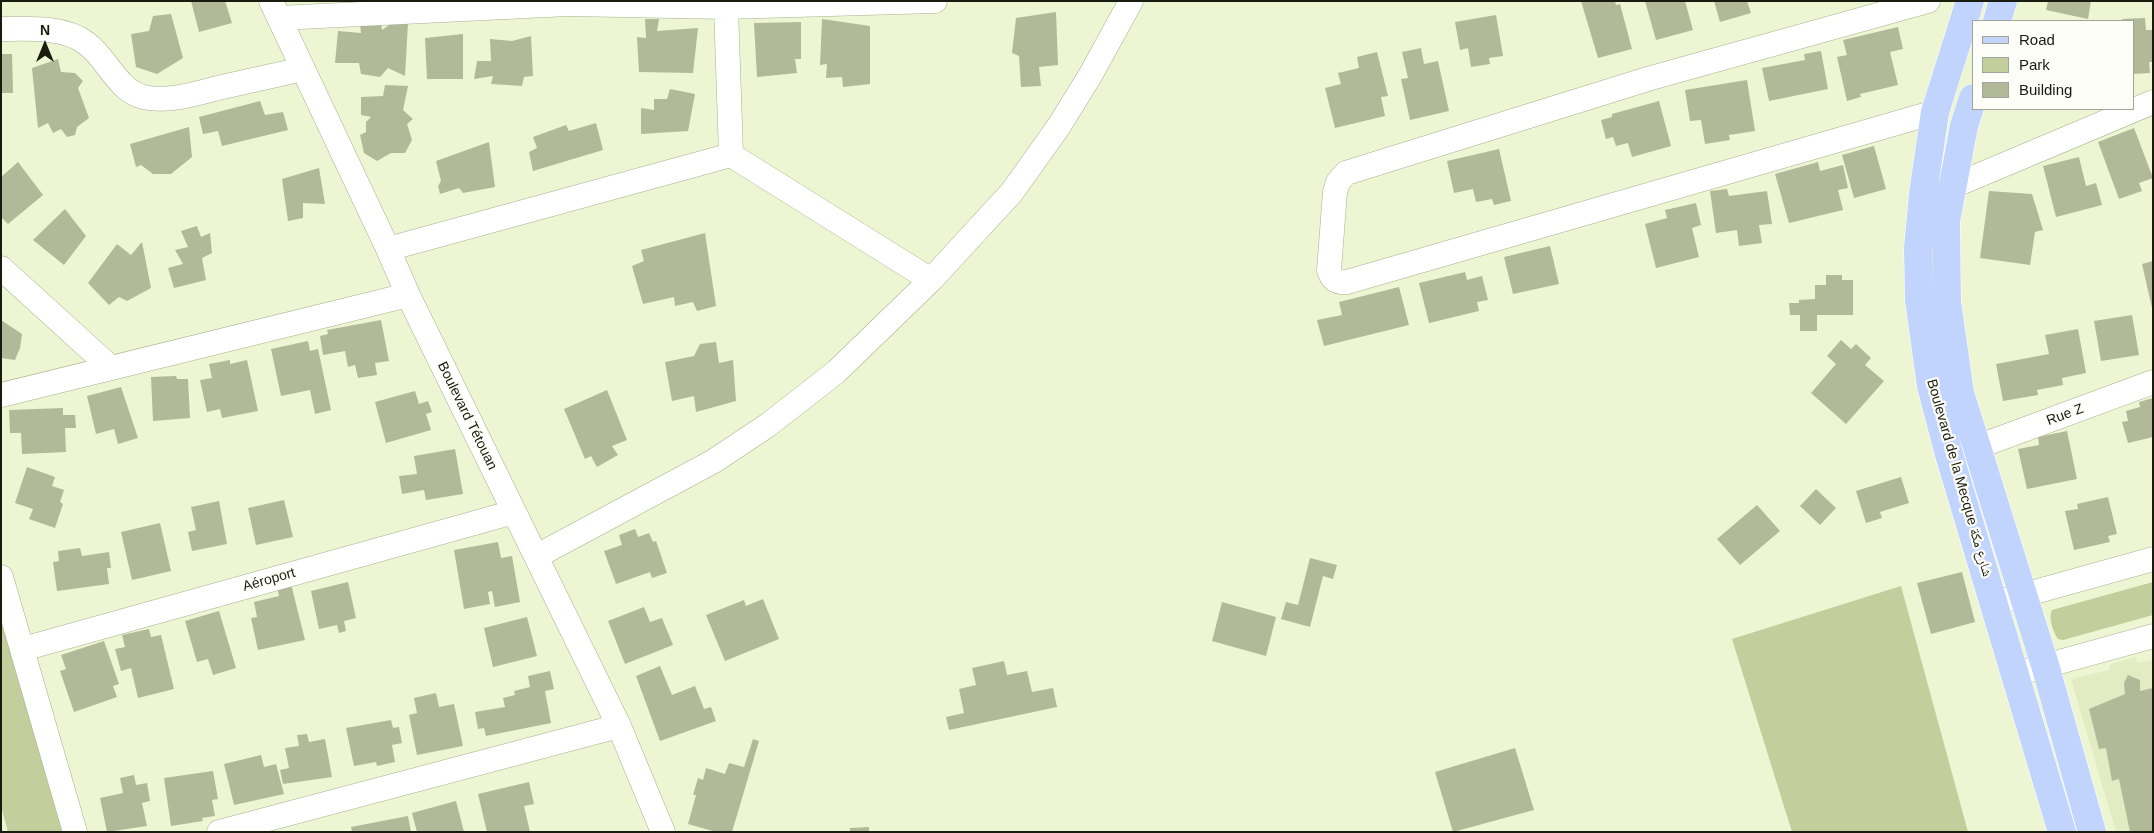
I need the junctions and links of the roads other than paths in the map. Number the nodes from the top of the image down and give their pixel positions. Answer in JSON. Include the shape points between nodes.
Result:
{"nodes":[{"id":1,"x":935,"y":1,"type":"edge"},
{"id":2,"x":1130,"y":1,"type":"edge"},
{"id":3,"x":1928,"y":1,"type":"edge"},
{"id":4,"x":1970,"y":1,"type":"edge"},
{"id":5,"x":2003,"y":1,"type":"edge"},
{"id":6,"x":568,"y":2,"type":"edge"},
{"id":7,"x":726,"y":7,"type":"junction"},
{"id":8,"x":275,"y":9,"type":"edge"},
{"id":9,"x":1997,"y":20,"type":"edge"},
{"id":10,"x":1,"y":29,"type":"edge"},
{"id":11,"x":304,"y":69,"type":"junction"},
{"id":12,"x":1972,"y":101,"type":"edge"},
{"id":13,"x":2153,"y":102,"type":"edge"},
{"id":14,"x":2134,"y":110,"type":"edge"},
{"id":15,"x":2134,"y":110,"type":"edge"},
{"id":16,"x":1935,"y":112,"type":"junction"},
{"id":17,"x":731,"y":154,"type":"junction"},
{"id":18,"x":1951,"y":187,"type":"junction"},
{"id":19,"x":388,"y":249,"type":"junction"},
{"id":20,"x":1,"y":268,"type":"edge"},
{"id":21,"x":931,"y":280,"type":"junction"},
{"id":22,"x":408,"y":295,"type":"junction"},
{"id":23,"x":110,"y":367,"type":"junction"},
{"id":24,"x":2153,"y":382,"type":"edge"},
{"id":25,"x":1,"y":395,"type":"edge"},
{"id":26,"x":1977,"y":447,"type":"junction"},
{"id":27,"x":514,"y":512,"type":"junction"},
{"id":28,"x":537,"y":556,"type":"junction"},
{"id":29,"x":2153,"y":559,"type":"edge"},
{"id":30,"x":1,"y":577,"type":"edge"},
{"id":31,"x":2023,"y":594,"type":"junction"},
{"id":32,"x":1995,"y":603,"type":"junction"},
{"id":33,"x":2153,"y":636,"type":"edge"},
{"id":34,"x":23,"y":649,"type":"junction"},
{"id":35,"x":2045,"y":666,"type":"junction"},
{"id":36,"x":2016,"y":674,"type":"junction"},
{"id":37,"x":620,"y":726,"type":"junction"},
{"id":38,"x":75,"y":832,"type":"edge"},
{"id":39,"x":219,"y":832,"type":"edge"},
{"id":40,"x":663,"y":832,"type":"edge"},
{"id":41,"x":2062,"y":832,"type":"edge"},
{"id":42,"x":2092,"y":832,"type":"edge"}],
"edges":[{"from":1,"to":7,"type":"street"},
{"from":2,"to":21,"type":"street","via":[[1091,74],[1017,185]]},
{"from":3,"to":16,"type":"street","via":[[1651,78],[1346,173],[1335,192],[1328,270],[1336,281],[1347,282]]},
{"from":4,"to":16,"type":"main road","name":"Boulevard de la Mecque شارع مكة"},
{"from":5,"to":9,"type":"main road"},
{"from":6,"to":7,"type":"street"},
{"from":6,"to":8,"type":"street"},
{"from":7,"to":17,"type":"street"},
{"from":8,"to":11,"type":"street","name":"Boulevard Tétouan"},
{"from":10,"to":11,"type":"street","via":[[52,31],[76,37],[95,52],[126,88],[142,97],[180,97]]},
{"from":11,"to":19,"type":"street","name":"Boulevard Tétouan"},
{"from":12,"to":18,"type":"main road","name":"Boulevard de la Mecque شارع مكة"},
{"from":13,"to":15,"type":"street"},
{"from":14,"to":18,"type":"street"},
{"from":16,"to":32,"type":"main road","name":"Boulevard de la Mecque شارع مكة","via":[[1918,248],[1924,350],[1948,451]]},
{"from":17,"to":19,"type":"street"},
{"from":17,"to":21,"type":"street"},
{"from":18,"to":26,"type":"main road","name":"Boulevard de la Mecque شارع مكة","via":[[1946,221],[1947,302],[1960,393]]},
{"from":19,"to":22,"type":"street","name":"Boulevard Tétouan"},
{"from":20,"to":23,"type":"street"},
{"from":21,"to":28,"type":"street","via":[[836,372],[768,425],[714,461]]},
{"from":22,"to":23,"type":"street"},
{"from":22,"to":27,"type":"street","name":"Boulevard Tétouan"},
{"from":23,"to":25,"type":"street"},
{"from":24,"to":26,"type":"street","name":"Rue Z"},
{"from":26,"to":31,"type":"main road","name":"Boulevard de la Mecque شارع مكة"},
{"from":27,"to":28,"type":"street","name":"Boulevard Tétouan"},
{"from":27,"to":34,"type":"street","name":"Aéroport"},
{"from":28,"to":37,"type":"street","name":"Boulevard Tétouan"},
{"from":29,"to":31,"type":"street"},
{"from":30,"to":34,"type":"street"},
{"from":31,"to":32,"type":"street"},
{"from":31,"to":35,"type":"main road","name":"Boulevard de la Mecque شارع مكة"},
{"from":32,"to":36,"type":"main road","name":"Boulevard de la Mecque شارع مكة"},
{"from":33,"to":35,"type":"street"},
{"from":34,"to":38,"type":"street"},
{"from":35,"to":36,"type":"street"},
{"from":35,"to":42,"type":"main road","name":"Boulevard de la Mecque شارع مكة"},
{"from":36,"to":41,"type":"main road","name":"Boulevard de la Mecque شارع مكة"},
{"from":37,"to":39,"type":"street"},
{"from":37,"to":40,"type":"street","name":"Boulevard Tétouan"}]}
